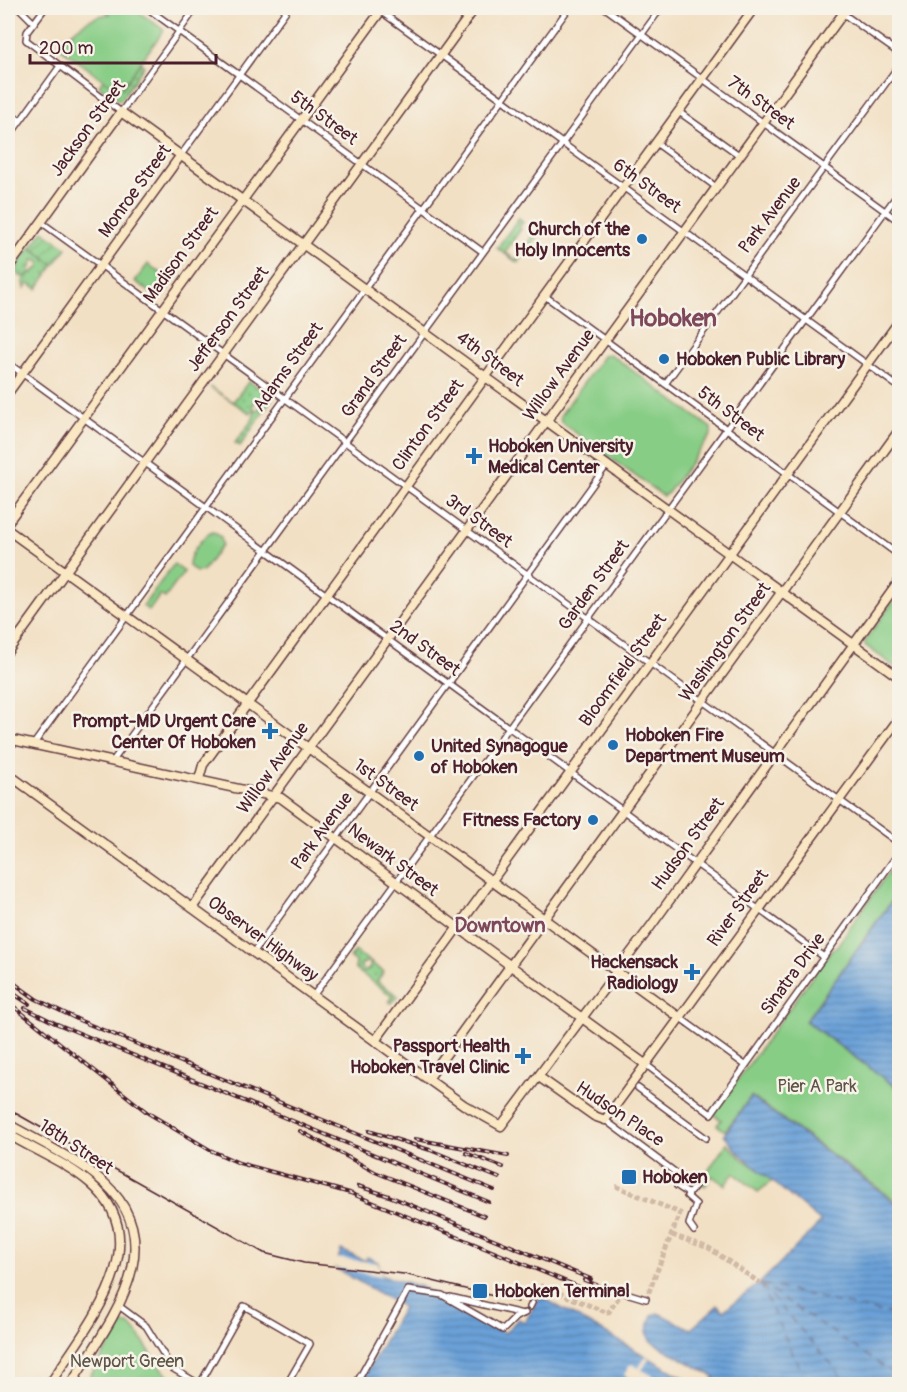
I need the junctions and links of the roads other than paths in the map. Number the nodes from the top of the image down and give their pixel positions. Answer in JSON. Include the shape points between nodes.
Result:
{"nodes":[{"id":1,"x":19,"y":8,"type":"edge"},
{"id":2,"x":45,"y":8,"type":"edge"},
{"id":3,"x":147,"y":8,"type":"edge"},
{"id":4,"x":196,"y":8,"type":"edge"},
{"id":5,"x":288,"y":8,"type":"edge"},
{"id":6,"x":475,"y":8,"type":"edge"},
{"id":7,"x":569,"y":8,"type":"edge"},
{"id":8,"x":605,"y":8,"type":"edge"},
{"id":9,"x":661,"y":8,"type":"edge"},
{"id":10,"x":754,"y":8,"type":"edge"},
{"id":11,"x":835,"y":8,"type":"edge"},
{"id":12,"x":380,"y":9,"type":"edge"},
{"id":13,"x":845,"y":10,"type":"edge"},
{"id":14,"x":34,"y":23,"type":"junction"},
{"id":15,"x":179,"y":31,"type":"junction"},
{"id":16,"x":642,"y":34,"type":"junction"},
{"id":17,"x":900,"y":54,"type":"edge"},
{"id":18,"x":440,"y":55,"type":"junction"},
{"id":19,"x":900,"y":64,"type":"edge"},
{"id":20,"x":60,"y":66,"type":"junction"},
{"id":21,"x":239,"y":75,"type":"junction"},
{"id":22,"x":702,"y":79,"type":"junction"},
{"id":23,"x":501,"y":99,"type":"junction"},
{"id":24,"x":8,"y":111,"type":"edge"},
{"id":25,"x":121,"y":111,"type":"junction"},
{"id":26,"x":679,"y":112,"type":"junction"},
{"id":27,"x":300,"y":120,"type":"junction"},
{"id":28,"x":20,"y":121,"type":"junction"},
{"id":29,"x":763,"y":124,"type":"junction"},
{"id":30,"x":8,"y":138,"type":"edge"},
{"id":31,"x":562,"y":142,"type":"junction"},
{"id":32,"x":656,"y":143,"type":"junction"},
{"id":33,"x":182,"y":155,"type":"junction"},
{"id":34,"x":739,"y":155,"type":"junction"},
{"id":35,"x":362,"y":164,"type":"junction"},
{"id":36,"x":824,"y":168,"type":"junction"},
{"id":37,"x":623,"y":187,"type":"junction"},
{"id":38,"x":716,"y":187,"type":"junction"},
{"id":39,"x":900,"y":191,"type":"edge"},
{"id":40,"x":242,"y":199,"type":"junction"},
{"id":41,"x":422,"y":207,"type":"junction"},
{"id":42,"x":885,"y":212,"type":"junction"},
{"id":43,"x":41,"y":222,"type":"junction"},
{"id":44,"x":900,"y":222,"type":"edge"},
{"id":45,"x":684,"y":231,"type":"junction"},
{"id":46,"x":303,"y":244,"type":"junction"},
{"id":47,"x":483,"y":252,"type":"junction"},
{"id":48,"x":101,"y":265,"type":"junction"},
{"id":49,"x":8,"y":268,"type":"edge"},
{"id":50,"x":744,"y":276,"type":"junction"},
{"id":51,"x":364,"y":289,"type":"junction"},
{"id":52,"x":545,"y":296,"type":"junction"},
{"id":53,"x":162,"y":309,"type":"junction"},
{"id":54,"x":806,"y":320,"type":"junction"},
{"id":55,"x":900,"y":320,"type":"edge"},
{"id":56,"x":425,"y":331,"type":"junction"},
{"id":57,"x":604,"y":340,"type":"junction"},
{"id":58,"x":223,"y":353,"type":"junction"},
{"id":59,"x":8,"y":363,"type":"edge"},
{"id":60,"x":867,"y":365,"type":"junction"},
{"id":61,"x":21,"y":374,"type":"junction"},
{"id":62,"x":486,"y":376,"type":"junction"},
{"id":63,"x":665,"y":384,"type":"junction"},
{"id":64,"x":900,"y":388,"type":"edge"},
{"id":65,"x":8,"y":393,"type":"edge"},
{"id":66,"x":284,"y":398,"type":"junction"},
{"id":67,"x":83,"y":418,"type":"junction"},
{"id":68,"x":546,"y":421,"type":"junction"},
{"id":69,"x":727,"y":429,"type":"junction"},
{"id":70,"x":900,"y":429,"type":"edge"},
{"id":71,"x":345,"y":441,"type":"junction"},
{"id":72,"x":144,"y":462,"type":"junction"},
{"id":73,"x":607,"y":465,"type":"junction"},
{"id":74,"x":787,"y":474,"type":"junction"},
{"id":75,"x":405,"y":484,"type":"junction"},
{"id":76,"x":205,"y":507,"type":"junction"},
{"id":77,"x":667,"y":509,"type":"junction"},
{"id":78,"x":839,"y":513,"type":"junction"},
{"id":79,"x":8,"y":522,"type":"edge"},
{"id":80,"x":8,"y":530,"type":"edge"},
{"id":81,"x":466,"y":530,"type":"junction"},
{"id":82,"x":266,"y":551,"type":"junction"},
{"id":83,"x":729,"y":554,"type":"junction"},
{"id":84,"x":900,"y":556,"type":"edge"},
{"id":85,"x":65,"y":572,"type":"junction"},
{"id":86,"x":528,"y":574,"type":"junction"},
{"id":87,"x":900,"y":580,"type":"edge"},
{"id":88,"x":782,"y":592,"type":"junction"},
{"id":89,"x":326,"y":595,"type":"junction"},
{"id":90,"x":126,"y":615,"type":"junction"},
{"id":91,"x":589,"y":618,"type":"junction"},
{"id":92,"x":387,"y":639,"type":"junction"},
{"id":93,"x":852,"y":644,"type":"junction"},
{"id":94,"x":8,"y":651,"type":"edge"},
{"id":95,"x":186,"y":660,"type":"junction"},
{"id":96,"x":649,"y":663,"type":"junction"},
{"id":97,"x":900,"y":678,"type":"edge"},
{"id":98,"x":448,"y":683,"type":"junction"},
{"id":99,"x":702,"y":702,"type":"junction"},
{"id":100,"x":248,"y":705,"type":"junction"},
{"id":101,"x":900,"y":717,"type":"edge"},
{"id":102,"x":509,"y":727,"type":"junction"},
{"id":103,"x":8,"y":739,"type":"edge"},
{"id":104,"x":33,"y":745,"type":"junction"},
{"id":105,"x":307,"y":749,"type":"junction"},
{"id":106,"x":774,"y":754,"type":"junction"},
{"id":107,"x":112,"y":762,"type":"junction"},
{"id":108,"x":570,"y":772,"type":"junction"},
{"id":109,"x":8,"y":774,"type":"edge"},
{"id":110,"x":199,"y":779,"type":"junction"},
{"id":111,"x":368,"y":793,"type":"junction"},
{"id":112,"x":273,"y":795,"type":"junction"},
{"id":113,"x":838,"y":800,"type":"junction"},
{"id":114,"x":623,"y":811,"type":"junction"},
{"id":115,"x":429,"y":837,"type":"junction"},
{"id":116,"x":335,"y":838,"type":"junction"},
{"id":117,"x":900,"y":844,"type":"edge"},
{"id":118,"x":900,"y":851,"type":"edge"},
{"id":119,"x":694,"y":863,"type":"junction"},
{"id":120,"x":489,"y":882,"type":"junction"},
{"id":121,"x":395,"y":883,"type":"junction"},
{"id":122,"x":192,"y":908,"type":"junction"},
{"id":123,"x":757,"y":909,"type":"junction"},
{"id":124,"x":543,"y":921,"type":"junction"},
{"id":125,"x":457,"y":928,"type":"junction"},
{"id":126,"x":253,"y":952,"type":"junction"},
{"id":127,"x":824,"y":957,"type":"junction"},
{"id":128,"x":510,"y":966,"type":"junction"},
{"id":129,"x":615,"y":972,"type":"junction"},
{"id":130,"x":313,"y":996,"type":"junction"},
{"id":131,"x":581,"y":1017,"type":"junction"},
{"id":132,"x":679,"y":1017,"type":"junction"},
{"id":133,"x":375,"y":1041,"type":"junction"},
{"id":134,"x":645,"y":1064,"type":"junction"},
{"id":135,"x":745,"y":1065,"type":"junction"},
{"id":136,"x":539,"y":1077,"type":"junction"},
{"id":137,"x":428,"y":1079,"type":"junction"},
{"id":138,"x":638,"y":1088,"type":"dead end"},
{"id":139,"x":711,"y":1114,"type":"joint"},
{"id":140,"x":605,"y":1120,"type":"junction"},
{"id":141,"x":8,"y":1124,"type":"edge"},
{"id":142,"x":501,"y":1126,"type":"joint"},
{"id":143,"x":8,"y":1134,"type":"edge"},
{"id":144,"x":706,"y":1138,"type":"dead end"},
{"id":145,"x":683,"y":1178,"type":"dead end"},
{"id":146,"x":677,"y":1186,"type":"dead end"},
{"id":147,"x":694,"y":1186,"type":"dead end"},
{"id":148,"x":689,"y":1194,"type":"junction"},
{"id":149,"x":694,"y":1231,"type":"dead end"},
{"id":150,"x":626,"y":1293,"type":"dead end"},
{"id":151,"x":442,"y":1296,"type":"junction"},
{"id":152,"x":104,"y":1298,"type":"junction"},
{"id":153,"x":646,"y":1299,"type":"dead end"},
{"id":154,"x":119,"y":1306,"type":"junction"},
{"id":155,"x":50,"y":1384,"type":"edge"},
{"id":156,"x":71,"y":1384,"type":"edge"},
{"id":157,"x":199,"y":1384,"type":"edge"},
{"id":158,"x":287,"y":1384,"type":"edge"},
{"id":159,"x":356,"y":1384,"type":"edge"}],
"edges":[{"from":1,"to":14,"type":"street"},
{"from":2,"to":14,"type":"street"},
{"from":3,"to":15,"type":"street","name":"5th Street"},
{"from":4,"to":15,"type":"street","name":"Jackson Street"},
{"from":5,"to":21,"type":"street","name":"Monroe Street"},
{"from":6,"to":18,"type":"street","name":"Jefferson Street"},
{"from":7,"to":23,"type":"street","name":"Adams Street"},
{"from":8,"to":16,"type":"street","name":"7th Street"},
{"from":9,"to":16,"type":"street","name":"Grand Street"},
{"from":10,"to":22,"type":"street","name":"Clinton Street"},
{"from":11,"to":13,"type":"street"},
{"from":12,"to":18,"type":"street","name":"6th Street"},
{"from":12,"to":27,"type":"street","name":"Madison Street"},
{"from":13,"to":17,"type":"street"},
{"from":13,"to":29,"type":"street","name":"Willow Avenue"},
{"from":14,"to":20,"type":"street","name":"4th Street","via":[[26,39]]},
{"from":15,"to":21,"type":"street","name":"5th Street"},
{"from":15,"to":25,"type":"street","name":"Jackson Street"},
{"from":16,"to":22,"type":"street","name":"7th Street"},
{"from":16,"to":31,"type":"street","name":"Grand Street"},
{"from":18,"to":23,"type":"street","name":"6th Street"},
{"from":18,"to":35,"type":"street","name":"Jefferson Street"},
{"from":19,"to":36,"type":"street","name":"Park Avenue"},
{"from":20,"to":25,"type":"street","name":"4th Street"},
{"from":20,"to":28,"type":"street"},
{"from":21,"to":27,"type":"street","name":"5th Street"},
{"from":21,"to":33,"type":"street","name":"Monroe Street"},
{"from":22,"to":26,"type":"street","name":"Clinton Street"},
{"from":22,"to":29,"type":"street","name":"7th Street"},
{"from":23,"to":31,"type":"street","name":"6th Street"},
{"from":23,"to":41,"type":"street","name":"Adams Street"},
{"from":24,"to":28,"type":"street"},
{"from":25,"to":33,"type":"street","name":"4th Street"},
{"from":25,"to":43,"type":"street","name":"Jackson Street"},
{"from":26,"to":32,"type":"street","name":"Clinton Street"},
{"from":26,"to":34,"type":"street"},
{"from":27,"to":35,"type":"street","name":"5th Street"},
{"from":27,"to":40,"type":"street","name":"Madison Street"},
{"from":28,"to":30,"type":"street"},
{"from":29,"to":34,"type":"street","name":"Willow Avenue"},
{"from":29,"to":36,"type":"street","name":"7th Street"},
{"from":31,"to":37,"type":"street","name":"6th Street"},
{"from":31,"to":47,"type":"street","name":"Grand Street"},
{"from":32,"to":37,"type":"street","name":"Clinton Street"},
{"from":32,"to":38,"type":"street"},
{"from":33,"to":40,"type":"street","name":"4th Street"},
{"from":33,"to":48,"type":"street","name":"Monroe Street"},
{"from":34,"to":38,"type":"street","name":"Willow Avenue"},
{"from":35,"to":41,"type":"street","name":"5th Street"},
{"from":35,"to":46,"type":"street","name":"Jefferson Street"},
{"from":36,"to":42,"type":"street","name":"7th Street"},
{"from":36,"to":50,"type":"street","name":"Park Avenue"},
{"from":37,"to":45,"type":"street","name":"6th Street"},
{"from":37,"to":52,"type":"street","name":"Clinton Street"},
{"from":38,"to":45,"type":"street","name":"Willow Avenue"},
{"from":39,"to":42,"type":"street","name":"Garden Street"},
{"from":40,"to":46,"type":"street","name":"4th Street"},
{"from":40,"to":53,"type":"street","name":"Madison Street"},
{"from":41,"to":47,"type":"street","name":"5th Street"},
{"from":41,"to":51,"type":"street","name":"Adams Street"},
{"from":42,"to":44,"type":"street","name":"7th Street"},
{"from":42,"to":54,"type":"street","name":"Garden Street"},
{"from":43,"to":48,"type":"street","name":"3rd Street"},
{"from":43,"to":49,"type":"street","name":"Jackson Street"},
{"from":45,"to":50,"type":"street","name":"6th Street"},
{"from":45,"to":57,"type":"street","name":"Willow Avenue"},
{"from":46,"to":51,"type":"street","name":"4th Street"},
{"from":46,"to":58,"type":"street","name":"Jefferson Street"},
{"from":47,"to":56,"type":"street","name":"Grand Street"},
{"from":48,"to":53,"type":"street","name":"3rd Street"},
{"from":48,"to":61,"type":"street","name":"Monroe Street"},
{"from":50,"to":54,"type":"street","name":"6th Street"},
{"from":50,"to":63,"type":"street","name":"Park Avenue"},
{"from":51,"to":56,"type":"street","name":"4th Street"},
{"from":51,"to":66,"type":"street","name":"Adams Street"},
{"from":52,"to":57,"type":"street","name":"5th Street"},
{"from":52,"to":62,"type":"street","name":"Clinton Street"},
{"from":53,"to":58,"type":"street","name":"3rd Street"},
{"from":53,"to":67,"type":"street","name":"Madison Street"},
{"from":54,"to":60,"type":"street","name":"6th Street"},
{"from":54,"to":69,"type":"street","name":"Garden Street"},
{"from":55,"to":60,"type":"street","name":"Bloomfield Street"},
{"from":56,"to":62,"type":"street","name":"4th Street"},
{"from":56,"to":71,"type":"street","name":"Grand Street"},
{"from":57,"to":63,"type":"street","name":"5th Street"},
{"from":57,"to":68,"type":"street","name":"Willow Avenue"},
{"from":58,"to":66,"type":"street","name":"3rd Street"},
{"from":58,"to":72,"type":"street","name":"Jefferson Street"},
{"from":59,"to":61,"type":"street","name":"2nd Street"},
{"from":60,"to":64,"type":"street","name":"6th Street"},
{"from":60,"to":74,"type":"street","name":"Bloomfield Street"},
{"from":61,"to":65,"type":"street","name":"Monroe Street"},
{"from":61,"to":67,"type":"street","name":"2nd Street"},
{"from":62,"to":68,"type":"street","name":"4th Street"},
{"from":62,"to":75,"type":"street","name":"Clinton Street"},
{"from":63,"to":69,"type":"street","name":"5th Street"},
{"from":66,"to":71,"type":"street","name":"3rd Street"},
{"from":66,"to":76,"type":"street","name":"Adams Street"},
{"from":67,"to":72,"type":"street","name":"2nd Street"},
{"from":67,"to":79,"type":"street","name":"Madison Street"},
{"from":68,"to":73,"type":"street","name":"4th Street"},
{"from":68,"to":81,"type":"street","name":"Willow Avenue"},
{"from":69,"to":74,"type":"street","name":"5th Street"},
{"from":69,"to":77,"type":"street","name":"Garden Street"},
{"from":70,"to":78,"type":"street","name":"Washington Street"},
{"from":71,"to":75,"type":"street","name":"3rd Street"},
{"from":71,"to":82,"type":"street","name":"Grand Street"},
{"from":72,"to":76,"type":"street","name":"2nd Street"},
{"from":72,"to":85,"type":"street","name":"Jefferson Street"},
{"from":73,"to":77,"type":"street","name":"4th Street"},
{"from":73,"to":86,"type":"street","name":"Park Avenue"},
{"from":74,"to":78,"type":"street","name":"5th Street"},
{"from":74,"to":83,"type":"street","name":"Bloomfield Street"},
{"from":75,"to":81,"type":"street","name":"3rd Street"},
{"from":75,"to":89,"type":"street","name":"Clinton Street"},
{"from":76,"to":82,"type":"street","name":"2nd Street"},
{"from":76,"to":90,"type":"street","name":"Adams Street"},
{"from":77,"to":83,"type":"street","name":"4th Street"},
{"from":77,"to":91,"type":"street","name":"Garden Street"},
{"from":78,"to":84,"type":"street","name":"5th Street"},
{"from":78,"to":88,"type":"street","name":"Washington Street"},
{"from":80,"to":85,"type":"street","name":"1st Street"},
{"from":81,"to":86,"type":"street","name":"3rd Street"},
{"from":81,"to":92,"type":"street","name":"Willow Avenue"},
{"from":82,"to":89,"type":"street","name":"2nd Street"},
{"from":82,"to":95,"type":"street","name":"Grand Street"},
{"from":83,"to":88,"type":"street","name":"4th Street"},
{"from":83,"to":96,"type":"street","name":"Bloomfield Street"},
{"from":85,"to":90,"type":"street","name":"1st Street"},
{"from":85,"to":94,"type":"street","name":"Jefferson Street"},
{"from":86,"to":91,"type":"street","name":"3rd Street"},
{"from":86,"to":98,"type":"street","name":"Park Avenue"},
{"from":87,"to":93,"type":"street","name":"Hudson Street"},
{"from":88,"to":93,"type":"street","name":"4th Street"},
{"from":88,"to":99,"type":"street","name":"Washington Street"},
{"from":89,"to":92,"type":"street","name":"2nd Street"},
{"from":89,"to":100,"type":"street","name":"Clinton Street"},
{"from":90,"to":95,"type":"street","name":"1st Street"},
{"from":90,"to":104,"type":"street","name":"Adams Street"},
{"from":91,"to":96,"type":"street","name":"3rd Street"},
{"from":91,"to":102,"type":"street","name":"Garden Street"},
{"from":92,"to":98,"type":"street","name":"2nd Street"},
{"from":92,"to":105,"type":"street","name":"Willow Avenue"},
{"from":93,"to":97,"type":"street","name":"4th Street"},
{"from":93,"to":106,"type":"street","name":"Hudson Street"},
{"from":95,"to":100,"type":"street","name":"1st Street"},
{"from":95,"to":107,"type":"street","name":"Grand Street"},
{"from":96,"to":99,"type":"street","name":"3rd Street"},
{"from":96,"to":108,"type":"street","name":"Bloomfield Street"},
{"from":98,"to":102,"type":"street","name":"2nd Street"},
{"from":98,"to":111,"type":"street","name":"Park Avenue"},
{"from":99,"to":106,"type":"street","name":"3rd Street"},
{"from":99,"to":114,"type":"street","name":"Washington Street"},
{"from":100,"to":105,"type":"street","name":"1st Street"},
{"from":100,"to":110,"type":"street","name":"Clinton Street","via":[[203,765]]},
{"from":101,"to":113,"type":"street","name":"River Street"},
{"from":102,"to":108,"type":"street","name":"2nd Street"},
{"from":102,"to":115,"type":"street","name":"Garden Street"},
{"from":103,"to":104,"type":"street","name":"Newark Street"},
{"from":104,"to":107,"type":"street","name":"Newark Street"},
{"from":105,"to":111,"type":"street","name":"1st Street"},
{"from":105,"to":112,"type":"street","name":"Willow Avenue"},
{"from":106,"to":113,"type":"street","name":"3rd Street"},
{"from":106,"to":119,"type":"street","name":"Hudson Street"},
{"from":107,"to":110,"type":"street","name":"Newark Street"},
{"from":108,"to":114,"type":"street","name":"2nd Street"},
{"from":108,"to":120,"type":"street","name":"Bloomfield Street"},
{"from":109,"to":122,"type":"street","name":"Observer Highway"},
{"from":110,"to":112,"type":"street","name":"Newark Street"},
{"from":111,"to":115,"type":"street","name":"1st Street"},
{"from":111,"to":116,"type":"street","name":"Park Avenue"},
{"from":112,"to":116,"type":"street","name":"Newark Street"},
{"from":112,"to":122,"type":"street","name":"Willow Avenue"},
{"from":113,"to":117,"type":"street","name":"3rd Street"},
{"from":113,"to":123,"type":"street","name":"River Street"},
{"from":114,"to":119,"type":"street","name":"2nd Street"},
{"from":114,"to":124,"type":"street","name":"Washington Street"},
{"from":115,"to":120,"type":"street","name":"1st Street"},
{"from":115,"to":121,"type":"street","name":"Garden Street"},
{"from":116,"to":121,"type":"street","name":"Newark Street"},
{"from":116,"to":126,"type":"street","name":"Park Avenue"},
{"from":118,"to":127,"type":"street","name":"Sinatra Drive"},
{"from":119,"to":123,"type":"street","name":"2nd Street"},
{"from":119,"to":129,"type":"street","name":"Hudson Street"},
{"from":120,"to":124,"type":"street","name":"1st Street"},
{"from":120,"to":125,"type":"street","name":"Bloomfield Street"},
{"from":121,"to":125,"type":"street","name":"Newark Street"},
{"from":121,"to":130,"type":"street","name":"Garden Street"},
{"from":122,"to":126,"type":"street","name":"Observer Highway"},
{"from":123,"to":127,"type":"street","name":"2nd Street"},
{"from":123,"to":132,"type":"street","name":"River Street"},
{"from":124,"to":128,"type":"street","name":"Washington Street"},
{"from":124,"to":129,"type":"street","name":"1st Street"},
{"from":125,"to":128,"type":"street","name":"Newark Street"},
{"from":125,"to":133,"type":"street","name":"Bloomfield Street"},
{"from":126,"to":130,"type":"street","name":"Observer Highway"},
{"from":127,"to":135,"type":"street","name":"Sinatra Drive"},
{"from":128,"to":131,"type":"street","name":"Newark Street"},
{"from":128,"to":137,"type":"street","name":"Washington Street"},
{"from":129,"to":131,"type":"street","name":"Hudson Street"},
{"from":129,"to":132,"type":"street","name":"1st Street"},
{"from":130,"to":133,"type":"street","name":"Observer Highway"},
{"from":131,"to":134,"type":"street","name":"Newark Street"},
{"from":131,"to":136,"type":"street","name":"Hudson Street"},
{"from":132,"to":134,"type":"street","name":"River Street"},
{"from":132,"to":135,"type":"street","name":"1st Street"},
{"from":133,"to":137,"type":"street","name":"Observer Highway"},
{"from":134,"to":139,"type":"street","name":"Newark Street"},
{"from":134,"to":140,"type":"street","name":"River Street"},
{"from":135,"to":139,"type":"street","name":"Sinatra Drive"},
{"from":136,"to":140,"type":"street","name":"Hudson Place"},
{"from":136,"to":142,"type":"street","name":"Hudson Street"},
{"from":137,"to":142,"type":"street","name":"Observer Highway"},
{"from":138,"to":144,"type":"street"},
{"from":140,"to":145,"type":"street","name":"Hudson Place"},
{"from":141,"to":154,"type":"street","name":"18th Street","via":[[91,1172],[117,1198],[134,1246],[130,1282]]},
{"from":143,"to":152,"type":"street","name":"18th Street","via":[[84,1179],[106,1201],[116,1224],[120,1250],[114,1279]]},
{"from":146,"to":148,"type":"street"},
{"from":147,"to":148,"type":"street"},
{"from":148,"to":149,"type":"street","via":[[696,1204],[688,1224]]},
{"from":150,"to":153,"type":"street"},
{"from":151,"to":151,"type":"street","via":[[524,1313],[503,1330]]},
{"from":151,"to":159,"type":"street","via":[[408,1290]]},
{"from":152,"to":154,"type":"street"},
{"from":152,"to":155,"type":"street","name":"18th Street"},
{"from":154,"to":156,"type":"street","name":"18th Street"},
{"from":154,"to":157,"type":"street","via":[[146,1326],[172,1368]]},
{"from":157,"to":158,"type":"street","via":[[244,1306],[310,1344]]}]}
